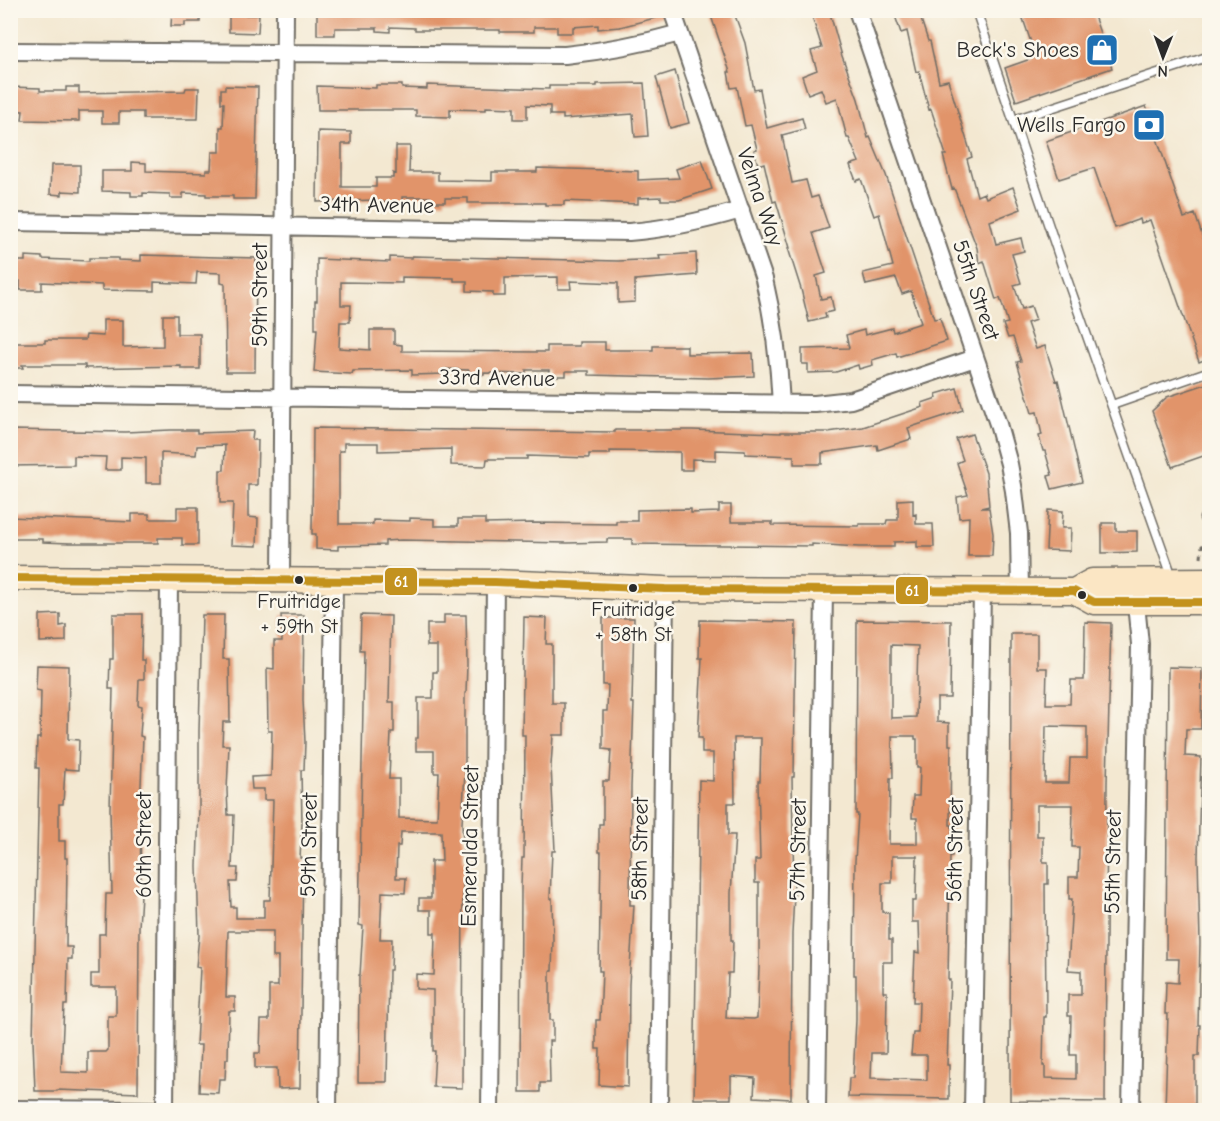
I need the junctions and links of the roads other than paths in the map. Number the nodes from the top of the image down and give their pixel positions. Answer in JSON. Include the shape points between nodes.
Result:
{"nodes":[{"id":1,"x":285,"y":10,"type":"edge"},
{"id":2,"x":672,"y":10,"type":"edge"},
{"id":3,"x":857,"y":10,"type":"edge"},
{"id":4,"x":976,"y":10,"type":"edge"},
{"id":5,"x":680,"y":33,"type":"junction"},
{"id":6,"x":10,"y":51,"type":"edge"},
{"id":7,"x":285,"y":53,"type":"junction"},
{"id":8,"x":1209,"y":56,"type":"edge"},
{"id":9,"x":1014,"y":120,"type":"junction"},
{"id":10,"x":741,"y":210,"type":"junction"},
{"id":11,"x":10,"y":222,"type":"edge"},
{"id":12,"x":283,"y":226,"type":"junction"},
{"id":13,"x":975,"y":358,"type":"junction"},
{"id":14,"x":1209,"y":371,"type":"edge"},
{"id":15,"x":10,"y":394,"type":"edge"},
{"id":16,"x":282,"y":398,"type":"junction"},
{"id":17,"x":781,"y":404,"type":"junction"},
{"id":18,"x":1112,"y":405,"type":"junction"},
{"id":19,"x":10,"y":578,"type":"edge"},
{"id":20,"x":169,"y":579,"type":"junction"},
{"id":21,"x":281,"y":580,"type":"junction"},
{"id":22,"x":334,"y":580,"type":"junction"},
{"id":23,"x":1168,"y":580,"type":"junction"},
{"id":24,"x":1209,"y":580,"type":"edge"},
{"id":25,"x":495,"y":582,"type":"junction"},
{"id":26,"x":665,"y":589,"type":"junction"},
{"id":27,"x":824,"y":590,"type":"junction"},
{"id":28,"x":982,"y":591,"type":"junction"},
{"id":29,"x":1020,"y":591,"type":"junction"},
{"id":30,"x":1074,"y":591,"type":"junction"},
{"id":31,"x":1209,"y":602,"type":"edge"},
{"id":32,"x":1137,"y":614,"type":"dead end"},
{"id":33,"x":10,"y":1109,"type":"edge"},
{"id":34,"x":153,"y":1110,"type":"edge"},
{"id":35,"x":165,"y":1110,"type":"edge"},
{"id":36,"x":328,"y":1110,"type":"edge"},
{"id":37,"x":490,"y":1110,"type":"edge"},
{"id":38,"x":659,"y":1110,"type":"edge"},
{"id":39,"x":817,"y":1110,"type":"edge"},
{"id":40,"x":973,"y":1110,"type":"edge"},
{"id":41,"x":1131,"y":1110,"type":"edge"}],
"edges":[{"from":1,"to":7,"type":"street","name":"59th Street"},
{"from":2,"to":5,"type":"street","name":"Velma Way"},
{"from":3,"to":13,"type":"street","name":"55th Street"},
{"from":4,"to":9,"type":"lane"},
{"from":5,"to":7,"type":"street","via":[[623,47],[564,55]]},
{"from":5,"to":10,"type":"street","name":"Velma Way"},
{"from":6,"to":7,"type":"street"},
{"from":7,"to":12,"type":"street","name":"59th Street"},
{"from":8,"to":9,"type":"lane"},
{"from":9,"to":18,"type":"lane"},
{"from":10,"to":12,"type":"street","name":"34th Avenue","via":[[698,223],[629,232]]},
{"from":10,"to":17,"type":"street","name":"Velma Way","via":[[774,323]]},
{"from":11,"to":12,"type":"street","name":"34th Avenue"},
{"from":12,"to":16,"type":"street","name":"59th Street"},
{"from":13,"to":17,"type":"street","name":"33rd Avenue","via":[[851,399]]},
{"from":13,"to":29,"type":"street","name":"55th Street","via":[[1011,473],[1019,533]]},
{"from":14,"to":18,"type":"lane"},
{"from":15,"to":16,"type":"street","name":"33rd Avenue"},
{"from":16,"to":17,"type":"street","name":"33rd Avenue"},
{"from":16,"to":21,"type":"street","name":"59th Street"},
{"from":18,"to":23,"type":"lane","via":[[1169,568]]},
{"from":19,"to":20,"type":"main road"},
{"from":20,"to":21,"type":"main road"},
{"from":20,"to":35,"type":"street","name":"60th Street"},
{"from":21,"to":22,"type":"main road"},
{"from":22,"to":25,"type":"main road"},
{"from":22,"to":36,"type":"street","name":"59th Street"},
{"from":23,"to":24,"type":"main road"},
{"from":23,"to":30,"type":"main road","via":[[1092,581]]},
{"from":25,"to":26,"type":"main road"},
{"from":25,"to":37,"type":"street","name":"Esmeralda Street"},
{"from":26,"to":27,"type":"main road"},
{"from":26,"to":38,"type":"street","name":"58th Street"},
{"from":27,"to":28,"type":"main road"},
{"from":27,"to":39,"type":"street","name":"57th Street"},
{"from":28,"to":29,"type":"main road"},
{"from":28,"to":40,"type":"street","name":"56th Street"},
{"from":29,"to":30,"type":"main road"},
{"from":30,"to":31,"type":"main road","via":[[1094,602]]},
{"from":32,"to":41,"type":"street","name":"55th Street","via":[[1140,644]]},
{"from":33,"to":34,"type":"street"}]}
